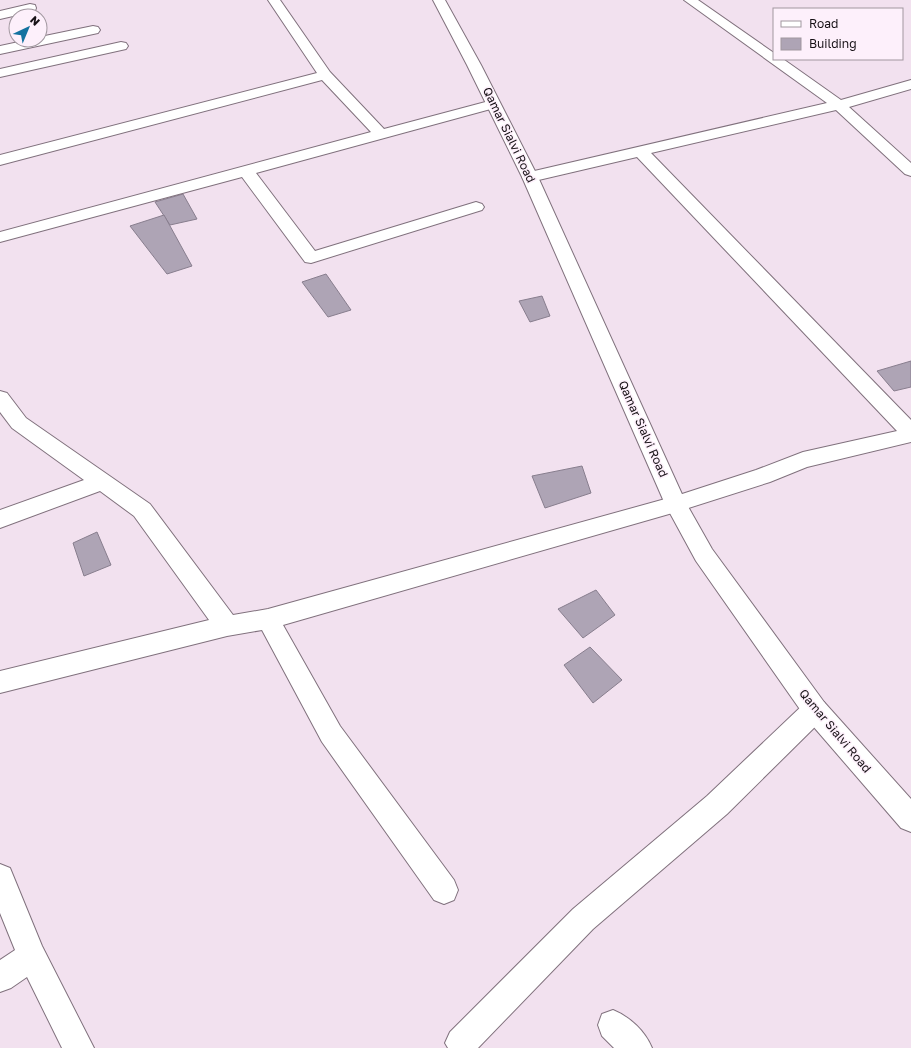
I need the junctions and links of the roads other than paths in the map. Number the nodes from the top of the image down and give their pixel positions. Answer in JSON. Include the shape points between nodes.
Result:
{"nodes":[{"id":1,"x":274,"y":0,"type":"edge"},
{"id":2,"x":439,"y":0,"type":"edge"},
{"id":3,"x":690,"y":0,"type":"edge"},
{"id":4,"x":93,"y":30,"type":"dead end"},
{"id":5,"x":121,"y":46,"type":"dead end"},
{"id":6,"x":0,"y":50,"type":"edge"},
{"id":7,"x":773,"y":59,"type":"edge"},
{"id":8,"x":774,"y":60,"type":"edge"},
{"id":9,"x":0,"y":73,"type":"edge"},
{"id":10,"x":325,"y":75,"type":"junction"},
{"id":11,"x":911,"y":84,"type":"edge"},
{"id":12,"x":493,"y":104,"type":"junction"},
{"id":13,"x":839,"y":106,"type":"junction"},
{"id":14,"x":382,"y":135,"type":"junction"},
{"id":15,"x":640,"y":151,"type":"junction"},
{"id":16,"x":0,"y":160,"type":"edge"},
{"id":17,"x":246,"y":171,"type":"junction"},
{"id":18,"x":911,"y":171,"type":"edge"},
{"id":19,"x":530,"y":176,"type":"junction"},
{"id":20,"x":476,"y":207,"type":"dead end"},
{"id":21,"x":0,"y":237,"type":"edge"},
{"id":22,"x":0,"y":398,"type":"edge"},
{"id":23,"x":911,"y":434,"type":"edge"},
{"id":24,"x":102,"y":482,"type":"junction"},
{"id":25,"x":676,"y":504,"type":"junction"},
{"id":26,"x":0,"y":519,"type":"edge"},
{"id":27,"x":268,"y":619,"type":"junction"},
{"id":28,"x":227,"y":626,"type":"junction"},
{"id":29,"x":0,"y":682,"type":"edge"},
{"id":30,"x":815,"y":710,"type":"junction"},
{"id":31,"x":911,"y":819,"type":"edge"},
{"id":32,"x":0,"y":878,"type":"edge"},
{"id":33,"x":444,"y":890,"type":"dead end"},
{"id":34,"x":32,"y":956,"type":"junction"},
{"id":35,"x":0,"y":978,"type":"edge"},
{"id":36,"x":613,"y":1026,"type":"dead end"},
{"id":37,"x":461,"y":1042,"type":"dead end"},
{"id":38,"x":78,"y":1048,"type":"edge"},
{"id":39,"x":636,"y":1048,"type":"edge"}],
"edges":[{"from":1,"to":10,"type":"street"},
{"from":2,"to":12,"type":"street","name":"Qamar Sialvi Road"},
{"from":3,"to":7,"type":"street"},
{"from":4,"to":6,"type":"street"},
{"from":5,"to":9,"type":"street"},
{"from":8,"to":13,"type":"street"},
{"from":10,"to":14,"type":"street"},
{"from":10,"to":16,"type":"street"},
{"from":11,"to":13,"type":"street"},
{"from":12,"to":14,"type":"street"},
{"from":12,"to":19,"type":"street","name":"Qamar Sialvi Road"},
{"from":13,"to":15,"type":"street"},
{"from":13,"to":18,"type":"street"},
{"from":14,"to":17,"type":"street"},
{"from":15,"to":19,"type":"street"},
{"from":15,"to":23,"type":"street"},
{"from":17,"to":20,"type":"street","via":[[311,258]]},
{"from":17,"to":21,"type":"street"},
{"from":19,"to":25,"type":"street","name":"Qamar Sialvi Road"},
{"from":22,"to":24,"type":"street","via":[[19,423]]},
{"from":23,"to":25,"type":"street","via":[[803,460],[763,476]]},
{"from":24,"to":26,"type":"street"},
{"from":24,"to":28,"type":"street","via":[[142,510]]},
{"from":25,"to":27,"type":"street"},
{"from":25,"to":30,"type":"street","name":"Qamar Sialvi Road","via":[[704,555]]},
{"from":27,"to":28,"type":"street"},
{"from":27,"to":33,"type":"street","via":[[331,734]]},
{"from":28,"to":29,"type":"street"},
{"from":30,"to":31,"type":"street","name":"Qamar Sialvi Road"},
{"from":30,"to":37,"type":"street","via":[[717,805],[583,919]]},
{"from":32,"to":34,"type":"street"},
{"from":34,"to":35,"type":"street"},
{"from":34,"to":38,"type":"street"},
{"from":36,"to":39,"type":"street"}]}
